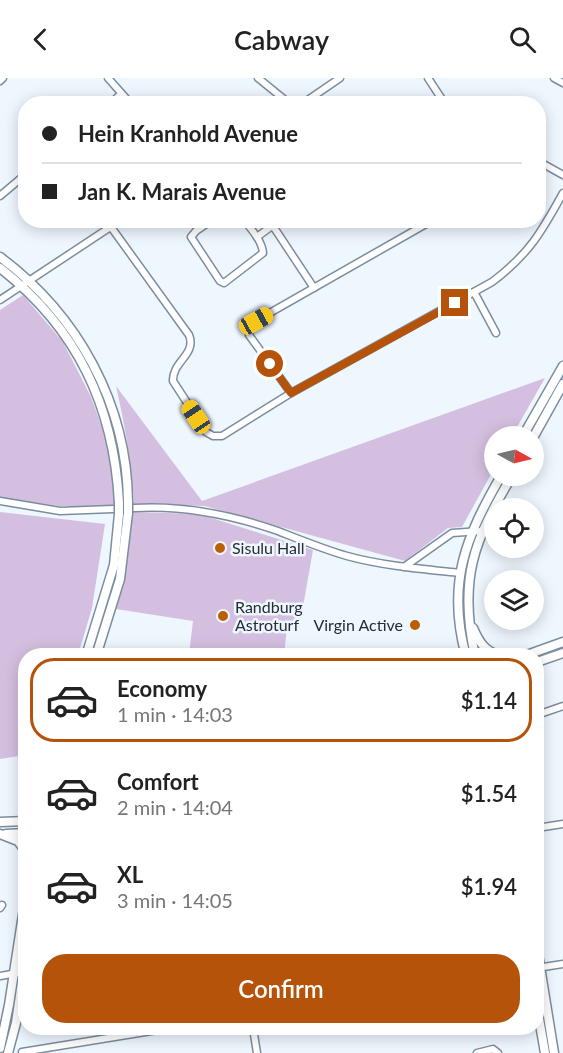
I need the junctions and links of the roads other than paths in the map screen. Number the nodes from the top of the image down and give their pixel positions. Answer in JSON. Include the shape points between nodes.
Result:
{"nodes":[{"id":1,"x":3,"y":78,"type":"edge"},
{"id":2,"x":108,"y":78,"type":"edge"},
{"id":3,"x":258,"y":78,"type":"edge"},
{"id":4,"x":340,"y":78,"type":"edge"},
{"id":5,"x":428,"y":78,"type":"edge"},
{"id":6,"x":554,"y":78,"type":"edge"},
{"id":7,"x":0,"y":81,"type":"edge"},
{"id":8,"x":563,"y":83,"type":"edge"},
{"id":9,"x":121,"y":94,"type":"edge"},
{"id":10,"x":280,"y":96,"type":"edge"},
{"id":11,"x":314,"y":96,"type":"edge"},
{"id":12,"x":440,"y":96,"type":"edge"},
{"id":13,"x":546,"y":165,"type":"edge"},
{"id":14,"x":563,"y":175,"type":"edge"},
{"id":15,"x":18,"y":181,"type":"edge"},
{"id":16,"x":563,"y":193,"type":"edge"},
{"id":17,"x":0,"y":196,"type":"edge"},
{"id":18,"x":546,"y":222,"type":"edge"},
{"id":19,"x":110,"y":228,"type":"edge"},
{"id":20,"x":112,"y":228,"type":"edge"},
{"id":21,"x":200,"y":228,"type":"edge"},
{"id":22,"x":250,"y":228,"type":"edge"},
{"id":23,"x":266,"y":228,"type":"edge"},
{"id":24,"x":274,"y":228,"type":"edge"},
{"id":25,"x":419,"y":228,"type":"edge"},
{"id":26,"x":543,"y":228,"type":"edge"},
{"id":27,"x":257,"y":237,"type":"junction"},
{"id":28,"x":0,"y":257,"type":"edge"},
{"id":29,"x":0,"y":268,"type":"edge"},
{"id":30,"x":27,"y":283,"type":"junction"},
{"id":31,"x":314,"y":288,"type":"junction"},
{"id":32,"x":474,"y":292,"type":"junction"},
{"id":33,"x":0,"y":300,"type":"edge"},
{"id":34,"x":496,"y":333,"type":"dead end"},
{"id":35,"x":563,"y":366,"type":"edge"},
{"id":36,"x":563,"y":384,"type":"edge"},
{"id":37,"x":291,"y":393,"type":"junction"},
{"id":38,"x":529,"y":426,"type":"edge"},
{"id":39,"x":540,"y":426,"type":"edge"},
{"id":40,"x":496,"y":486,"type":"edge"},
{"id":41,"x":0,"y":501,"type":"edge"},
{"id":42,"x":124,"y":508,"type":"junction"},
{"id":43,"x":484,"y":525,"type":"edge"},
{"id":44,"x":471,"y":531,"type":"junction"},
{"id":45,"x":481,"y":531,"type":"junction"},
{"id":46,"x":404,"y":567,"type":"junction"},
{"id":47,"x":460,"y":573,"type":"junction"},
{"id":48,"x":469,"y":616,"type":"junction"},
{"id":49,"x":563,"y":642,"type":"edge"},
{"id":50,"x":88,"y":648,"type":"edge"},
{"id":51,"x":98,"y":648,"type":"edge"},
{"id":52,"x":463,"y":648,"type":"edge"},
{"id":53,"x":474,"y":648,"type":"edge"},
{"id":54,"x":485,"y":648,"type":"edge"},
{"id":55,"x":544,"y":649,"type":"edge"},
{"id":56,"x":563,"y":653,"type":"edge"},
{"id":57,"x":544,"y":660,"type":"edge"},
{"id":58,"x":563,"y":706,"type":"edge"},
{"id":59,"x":544,"y":713,"type":"edge"},
{"id":60,"x":18,"y":817,"type":"edge"},
{"id":61,"x":18,"y":821,"type":"edge"},
{"id":62,"x":3,"y":822,"type":"edge"},
{"id":63,"x":563,"y":824,"type":"edge"},
{"id":64,"x":544,"y":827,"type":"edge"},
{"id":65,"x":18,"y":833,"type":"edge"},
{"id":66,"x":0,"y":834,"type":"edge"},
{"id":67,"x":18,"y":841,"type":"edge"},
{"id":68,"x":18,"y":948,"type":"edge"},
{"id":69,"x":563,"y":964,"type":"edge"},
{"id":70,"x":544,"y":966,"type":"edge"},
{"id":71,"x":18,"y":972,"type":"edge"},
{"id":72,"x":14,"y":974,"type":"junction"},
{"id":73,"x":0,"y":976,"type":"edge"},
{"id":74,"x":544,"y":996,"type":"edge"},
{"id":75,"x":18,"y":1008,"type":"edge"},
{"id":76,"x":126,"y":1035,"type":"edge"},
{"id":77,"x":254,"y":1035,"type":"edge"},
{"id":78,"x":541,"y":1035,"type":"edge"},
{"id":79,"x":0,"y":1048,"type":"edge"},
{"id":80,"x":39,"y":1051,"type":"edge"},
{"id":81,"x":22,"y":1052,"type":"edge"},
{"id":82,"x":9,"y":1053,"type":"edge"},
{"id":83,"x":257,"y":1053,"type":"edge"},
{"id":84,"x":477,"y":1053,"type":"edge"},
{"id":85,"x":498,"y":1053,"type":"edge"},
{"id":86,"x":544,"y":1053,"type":"edge"},
{"id":87,"x":554,"y":1053,"type":"edge"}],
"edges":[{"from":1,"to":7,"type":"street"},
{"from":2,"to":9,"type":"street"},
{"from":3,"to":10,"type":"street"},
{"from":4,"to":11,"type":"street"},
{"from":5,"to":12,"type":"street"},
{"from":6,"to":8,"type":"street"},
{"from":13,"to":14,"type":"street"},
{"from":15,"to":17,"type":"street"},
{"from":16,"to":18,"type":"street"},
{"from":19,"to":30,"type":"street"},
{"from":20,"to":37,"type":"street","via":[[191,339],[191,348],[175,370],[173,381],[209,434],[222,436]]},
{"from":21,"to":27,"type":"street","via":[[191,237],[222,282],[261,256],[263,249]]},
{"from":22,"to":27,"type":"street"},
{"from":23,"to":27,"type":"street"},
{"from":24,"to":31,"type":"street"},
{"from":25,"to":31,"type":"street"},
{"from":26,"to":32,"type":"street","via":[[533,245],[502,274]]},
{"from":28,"to":30,"type":"main road"},
{"from":29,"to":30,"type":"main road"},
{"from":30,"to":33,"type":"street"},
{"from":30,"to":42,"type":"main road","via":[[56,308],[78,338],[107,394],[123,452]]},
{"from":31,"to":37,"type":"street","via":[[249,328],[249,335]]},
{"from":32,"to":34,"type":"street"},
{"from":32,"to":37,"type":"street"},
{"from":35,"to":38,"type":"main road"},
{"from":36,"to":39,"type":"main road"},
{"from":40,"to":44,"type":"main road"},
{"from":41,"to":42,"type":"street","via":[[60,511]]},
{"from":42,"to":46,"type":"street","via":[[177,508],[217,514],[345,555]]},
{"from":42,"to":50,"type":"main road","via":[[114,565]]},
{"from":42,"to":51,"type":"main road","via":[[120,579]]},
{"from":43,"to":45,"type":"main road"},
{"from":44,"to":45,"type":"street"},
{"from":44,"to":46,"type":"street","via":[[452,533]]},
{"from":44,"to":47,"type":"main road"},
{"from":45,"to":48,"type":"main road","via":[[470,570]]},
{"from":46,"to":47,"type":"street"},
{"from":47,"to":52,"type":"main road"},
{"from":48,"to":53,"type":"main road"},
{"from":48,"to":54,"type":"main road"},
{"from":49,"to":55,"type":"main road"},
{"from":56,"to":57,"type":"main road"},
{"from":58,"to":59,"type":"street"},
{"from":60,"to":62,"type":"main road"},
{"from":61,"to":62,"type":"main road"},
{"from":63,"to":64,"type":"street"},
{"from":65,"to":66,"type":"main road"},
{"from":66,"to":67,"type":"main road"},
{"from":68,"to":72,"type":"main road"},
{"from":69,"to":70,"type":"street"},
{"from":71,"to":72,"type":"street"},
{"from":72,"to":73,"type":"street"},
{"from":72,"to":79,"type":"main road"},
{"from":74,"to":87,"type":"main road"},
{"from":75,"to":82,"type":"main road"},
{"from":76,"to":80,"type":"street"},
{"from":77,"to":83,"type":"street"},
{"from":78,"to":86,"type":"main road"},
{"from":80,"to":81,"type":"street"},
{"from":84,"to":85,"type":"street","via":[[493,1049]]}]}
